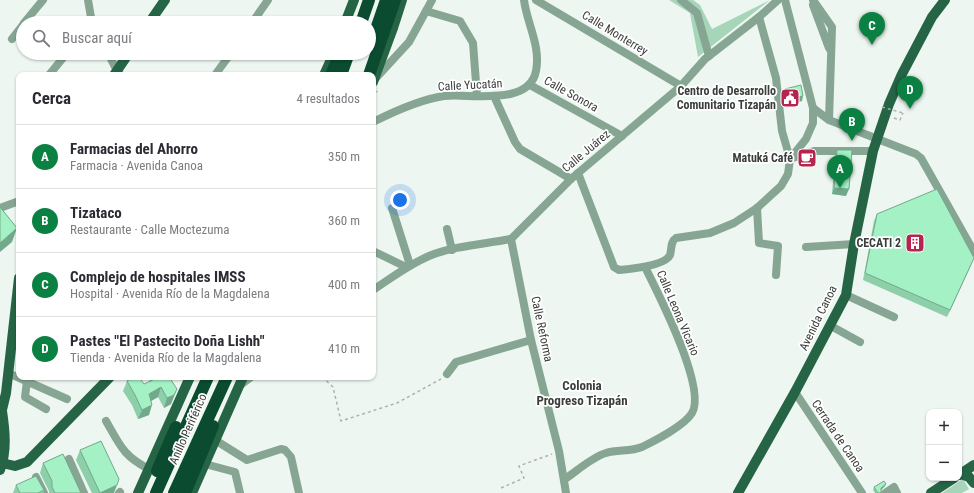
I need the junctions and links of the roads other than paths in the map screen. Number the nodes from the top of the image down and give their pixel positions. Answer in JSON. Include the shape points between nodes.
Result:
{"nodes":[{"id":1,"x":43,"y":0,"type":"edge"},
{"id":2,"x":88,"y":0,"type":"edge"},
{"id":3,"x":165,"y":0,"type":"edge"},
{"id":4,"x":268,"y":0,"type":"edge"},
{"id":5,"x":354,"y":0,"type":"edge"},
{"id":6,"x":361,"y":0,"type":"edge"},
{"id":7,"x":369,"y":0,"type":"edge"},
{"id":8,"x":386,"y":0,"type":"edge"},
{"id":9,"x":395,"y":0,"type":"edge"},
{"id":10,"x":402,"y":0,"type":"edge"},
{"id":11,"x":432,"y":0,"type":"edge"},
{"id":12,"x":524,"y":0,"type":"edge"},
{"id":13,"x":536,"y":0,"type":"edge"},
{"id":14,"x":681,"y":0,"type":"edge"},
{"id":15,"x":778,"y":0,"type":"edge"},
{"id":16,"x":785,"y":0,"type":"edge"},
{"id":17,"x":812,"y":0,"type":"edge"},
{"id":18,"x":945,"y":0,"type":"edge"},
{"id":19,"x":426,"y":11,"type":"junction"},
{"id":20,"x":30,"y":16,"type":"edge"},
{"id":21,"x":90,"y":16,"type":"edge"},
{"id":22,"x":154,"y":16,"type":"edge"},
{"id":23,"x":257,"y":16,"type":"edge"},
{"id":24,"x":348,"y":16,"type":"edge"},
{"id":25,"x":355,"y":16,"type":"edge"},
{"id":26,"x":363,"y":16,"type":"edge"},
{"id":27,"x":759,"y":17,"type":"junction"},
{"id":28,"x":376,"y":31,"type":"edge"},
{"id":29,"x":16,"y":34,"type":"edge"},
{"id":30,"x":12,"y":39,"type":"dead end"},
{"id":31,"x":376,"y":55,"type":"edge"},
{"id":32,"x":709,"y":56,"type":"junction"},
{"id":33,"x":61,"y":60,"type":"edge"},
{"id":34,"x":111,"y":60,"type":"edge"},
{"id":35,"x":125,"y":60,"type":"edge"},
{"id":36,"x":226,"y":60,"type":"edge"},
{"id":37,"x":331,"y":60,"type":"edge"},
{"id":38,"x":337,"y":60,"type":"edge"},
{"id":39,"x":346,"y":60,"type":"edge"},
{"id":40,"x":366,"y":60,"type":"edge"},
{"id":41,"x":374,"y":60,"type":"edge"},
{"id":42,"x":51,"y":72,"type":"edge"},
{"id":43,"x":116,"y":72,"type":"edge"},
{"id":44,"x":118,"y":72,"type":"edge"},
{"id":45,"x":217,"y":72,"type":"edge"},
{"id":46,"x":325,"y":72,"type":"edge"},
{"id":47,"x":332,"y":72,"type":"edge"},
{"id":48,"x":342,"y":72,"type":"edge"},
{"id":49,"x":361,"y":72,"type":"edge"},
{"id":50,"x":370,"y":72,"type":"edge"},
{"id":51,"x":376,"y":73,"type":"edge"},
{"id":52,"x":376,"y":78,"type":"edge"},
{"id":53,"x":530,"y":85,"type":"junction"},
{"id":54,"x":681,"y":86,"type":"junction"},
{"id":55,"x":477,"y":96,"type":"junction"},
{"id":56,"x":494,"y":96,"type":"junction"},
{"id":57,"x":813,"y":108,"type":"junction"},
{"id":58,"x":829,"y":120,"type":"junction"},
{"id":59,"x":376,"y":121,"type":"edge"},
{"id":60,"x":622,"y":136,"type":"junction"},
{"id":61,"x":878,"y":138,"type":"junction"},
{"id":62,"x":873,"y":151,"type":"junction"},
{"id":63,"x":790,"y":159,"type":"junction"},
{"id":64,"x":578,"y":172,"type":"junction"},
{"id":65,"x":571,"y":178,"type":"junction"},
{"id":66,"x":16,"y":202,"type":"edge"},
{"id":67,"x":0,"y":208,"type":"edge"},
{"id":68,"x":392,"y":208,"type":"dead end"},
{"id":69,"x":757,"y":208,"type":"junction"},
{"id":70,"x":447,"y":229,"type":"dead end"},
{"id":71,"x":511,"y":239,"type":"junction"},
{"id":72,"x":854,"y":244,"type":"junction"},
{"id":73,"x":806,"y":246,"type":"dead end"},
{"id":74,"x":452,"y":250,"type":"junction"},
{"id":75,"x":376,"y":252,"type":"edge"},
{"id":76,"x":974,"y":252,"type":"edge"},
{"id":77,"x":408,"y":266,"type":"junction"},
{"id":78,"x":645,"y":267,"type":"junction"},
{"id":79,"x":776,"y":275,"type":"dead end"},
{"id":80,"x":376,"y":288,"type":"edge"},
{"id":81,"x":846,"y":295,"type":"junction"},
{"id":82,"x":16,"y":305,"type":"edge"},
{"id":83,"x":894,"y":317,"type":"dead end"},
{"id":84,"x":831,"y":326,"type":"junction"},
{"id":85,"x":531,"y":340,"type":"junction"},
{"id":86,"x":860,"y":342,"type":"dead end"},
{"id":87,"x":8,"y":373,"type":"junction"},
{"id":88,"x":447,"y":374,"type":"road end"},
{"id":89,"x":16,"y":376,"type":"edge"},
{"id":90,"x":107,"y":380,"type":"edge"},
{"id":91,"x":189,"y":380,"type":"edge"},
{"id":92,"x":197,"y":380,"type":"edge"},
{"id":93,"x":207,"y":380,"type":"edge"},
{"id":94,"x":226,"y":380,"type":"edge"},
{"id":95,"x":239,"y":380,"type":"edge"},
{"id":96,"x":27,"y":381,"type":"joint"},
{"id":97,"x":3,"y":391,"type":"edge"},
{"id":98,"x":795,"y":392,"type":"junction"},
{"id":99,"x":67,"y":399,"type":"dead end"},
{"id":100,"x":46,"y":409,"type":"dead end"},
{"id":101,"x":1,"y":415,"type":"edge"},
{"id":102,"x":106,"y":421,"type":"dead end"},
{"id":103,"x":215,"y":440,"type":"junction"},
{"id":104,"x":69,"y":459,"type":"dead end"},
{"id":105,"x":205,"y":464,"type":"junction"},
{"id":106,"x":974,"y":465,"type":"edge"},
{"id":107,"x":1,"y":466,"type":"edge"},
{"id":108,"x":149,"y":469,"type":"junction"},
{"id":109,"x":962,"y":473,"type":"edge"},
{"id":110,"x":962,"y":476,"type":"edge"},
{"id":111,"x":36,"y":477,"type":"edge"},
{"id":112,"x":565,"y":479,"type":"junction"},
{"id":113,"x":950,"y":481,"type":"edge"},
{"id":114,"x":974,"y":483,"type":"edge"},
{"id":115,"x":44,"y":493,"type":"edge"},
{"id":116,"x":84,"y":493,"type":"edge"},
{"id":117,"x":138,"y":493,"type":"edge"},
{"id":118,"x":148,"y":493,"type":"edge"},
{"id":119,"x":156,"y":493,"type":"edge"},
{"id":120,"x":174,"y":493,"type":"edge"},
{"id":121,"x":185,"y":493,"type":"edge"},
{"id":122,"x":192,"y":493,"type":"edge"},
{"id":123,"x":240,"y":493,"type":"edge"},
{"id":124,"x":299,"y":493,"type":"edge"},
{"id":125,"x":566,"y":493,"type":"edge"},
{"id":126,"x":738,"y":493,"type":"edge"},
{"id":127,"x":862,"y":493,"type":"edge"},
{"id":128,"x":885,"y":493,"type":"edge"},
{"id":129,"x":897,"y":493,"type":"edge"},
{"id":130,"x":931,"y":493,"type":"edge"}],
"edges":[{"from":1,"to":20,"type":"street"},
{"from":2,"to":21,"type":"street"},
{"from":3,"to":22,"type":"main road"},
{"from":4,"to":23,"type":"street"},
{"from":5,"to":24,"type":"main road"},
{"from":6,"to":25,"type":"highway"},
{"from":7,"to":26,"type":"highway"},
{"from":8,"to":28,"type":"highway"},
{"from":9,"to":31,"type":"highway"},
{"from":10,"to":51,"type":"main road"},
{"from":11,"to":19,"type":"street"},
{"from":12,"to":53,"type":"street","via":[[537,57],[536,72]]},
{"from":13,"to":54,"type":"street","name":"Calle Monterrey"},
{"from":14,"to":32,"type":"street","via":[[697,13]]},
{"from":15,"to":27,"type":"street","name":"Calle Juárez"},
{"from":16,"to":57,"type":"street"},
{"from":17,"to":58,"type":"street","via":[[831,54]]},
{"from":18,"to":61,"type":"main road","name":"Avenida Canoa","via":[[932,17],[902,74]]},
{"from":19,"to":52,"type":"street","via":[[409,42]]},
{"from":19,"to":55,"type":"street","via":[[460,21],[473,43]]},
{"from":27,"to":32,"type":"street","name":"Calle Juárez"},
{"from":27,"to":63,"type":"street","via":[[776,78],[782,131]]},
{"from":29,"to":30,"type":"street"},
{"from":32,"to":54,"type":"street","name":"Calle Juárez"},
{"from":33,"to":42,"type":"street"},
{"from":34,"to":43,"type":"street"},
{"from":35,"to":44,"type":"main road"},
{"from":36,"to":45,"type":"street"},
{"from":37,"to":46,"type":"main road"},
{"from":38,"to":47,"type":"highway"},
{"from":39,"to":48,"type":"highway"},
{"from":40,"to":49,"type":"highway"},
{"from":41,"to":50,"type":"highway"},
{"from":53,"to":56,"type":"street","name":"Calle Yucatán","via":[[509,95]]},
{"from":53,"to":60,"type":"street","name":"Calle Sonora"},
{"from":54,"to":60,"type":"street","name":"Calle Juárez"},
{"from":55,"to":56,"type":"street","name":"Calle Yucatán"},
{"from":55,"to":59,"type":"street","name":"Calle Yucatán","via":[[444,96],[399,110]]},
{"from":56,"to":65,"type":"street","via":[[520,149]]},
{"from":57,"to":58,"type":"street"},
{"from":57,"to":63,"type":"street","via":[[812,123],[806,139]]},
{"from":58,"to":61,"type":"street"},
{"from":60,"to":64,"type":"street","name":"Calle Juárez"},
{"from":61,"to":62,"type":"main road","name":"Avenida Canoa"},
{"from":61,"to":76,"type":"street","via":[[921,158]]},
{"from":62,"to":63,"type":"street","via":[[814,151]]},
{"from":62,"to":72,"type":"main road","name":"Avenida Canoa"},
{"from":63,"to":69,"type":"street","via":[[788,174],[781,186]]},
{"from":64,"to":65,"type":"street","name":"Calle Juárez"},
{"from":64,"to":78,"type":"street","via":[[614,267],[619,270]]},
{"from":65,"to":71,"type":"street","name":"Calle Juárez"},
{"from":66,"to":67,"type":"street"},
{"from":68,"to":77,"type":"street"},
{"from":69,"to":78,"type":"street","via":[[734,223],[710,233],[676,238],[672,241],[667,260]]},
{"from":69,"to":79,"type":"street","via":[[759,242],[778,246]]},
{"from":70,"to":74,"type":"street"},
{"from":71,"to":74,"type":"street"},
{"from":71,"to":85,"type":"street","name":"Calle Reforma"},
{"from":72,"to":73,"type":"street"},
{"from":72,"to":81,"type":"main road","name":"Avenida Canoa"},
{"from":74,"to":77,"type":"street"},
{"from":75,"to":77,"type":"street"},
{"from":77,"to":80,"type":"street"},
{"from":78,"to":112,"type":"street","name":"Calle Leona Vicario","via":[[686,357],[695,402],[692,413],[677,428],[643,446],[606,453]]},
{"from":81,"to":83,"type":"street"},
{"from":81,"to":84,"type":"main road","name":"Avenida Canoa"},
{"from":82,"to":87,"type":"main road"},
{"from":84,"to":86,"type":"street"},
{"from":84,"to":98,"type":"main road","name":"Avenida Canoa"},
{"from":85,"to":88,"type":"street","via":[[456,362]]},
{"from":85,"to":112,"type":"street","name":"Calle Reforma"},
{"from":87,"to":89,"type":"street"},
{"from":87,"to":97,"type":"main road"},
{"from":90,"to":107,"type":"main road","via":[[27,462],[15,466]]},
{"from":91,"to":108,"type":"main road"},
{"from":92,"to":118,"type":"highway"},
{"from":93,"to":119,"type":"highway","name":"Anillo Periférico"},
{"from":94,"to":120,"type":"highway","name":"Anillo Periférico"},
{"from":95,"to":103,"type":"main road"},
{"from":95,"to":121,"type":"highway"},
{"from":96,"to":99,"type":"street"},
{"from":96,"to":100,"type":"street","via":[[26,397]]},
{"from":97,"to":101,"type":"main road"},
{"from":98,"to":126,"type":"main road","name":"Avenida Canoa"},
{"from":98,"to":127,"type":"street","name":"Cerrada de Canoa"},
{"from":101,"to":107,"type":"main road","via":[[5,433]]},
{"from":102,"to":108,"type":"street","via":[[129,457]]},
{"from":103,"to":105,"type":"main road"},
{"from":103,"to":124,"type":"street","via":[[247,460],[285,450],[291,457]]},
{"from":104,"to":116,"type":"street"},
{"from":105,"to":122,"type":"main road"},
{"from":105,"to":123,"type":"street","via":[[235,472]]},
{"from":106,"to":109,"type":"main road"},
{"from":108,"to":117,"type":"main road"},
{"from":110,"to":114,"type":"main road","via":[[969,477]]},
{"from":111,"to":115,"type":"street"},
{"from":112,"to":125,"type":"street","name":"Calle Reforma"},
{"from":113,"to":130,"type":"main road"},
{"from":128,"to":129,"type":"street","via":[[894,487]]}]}
